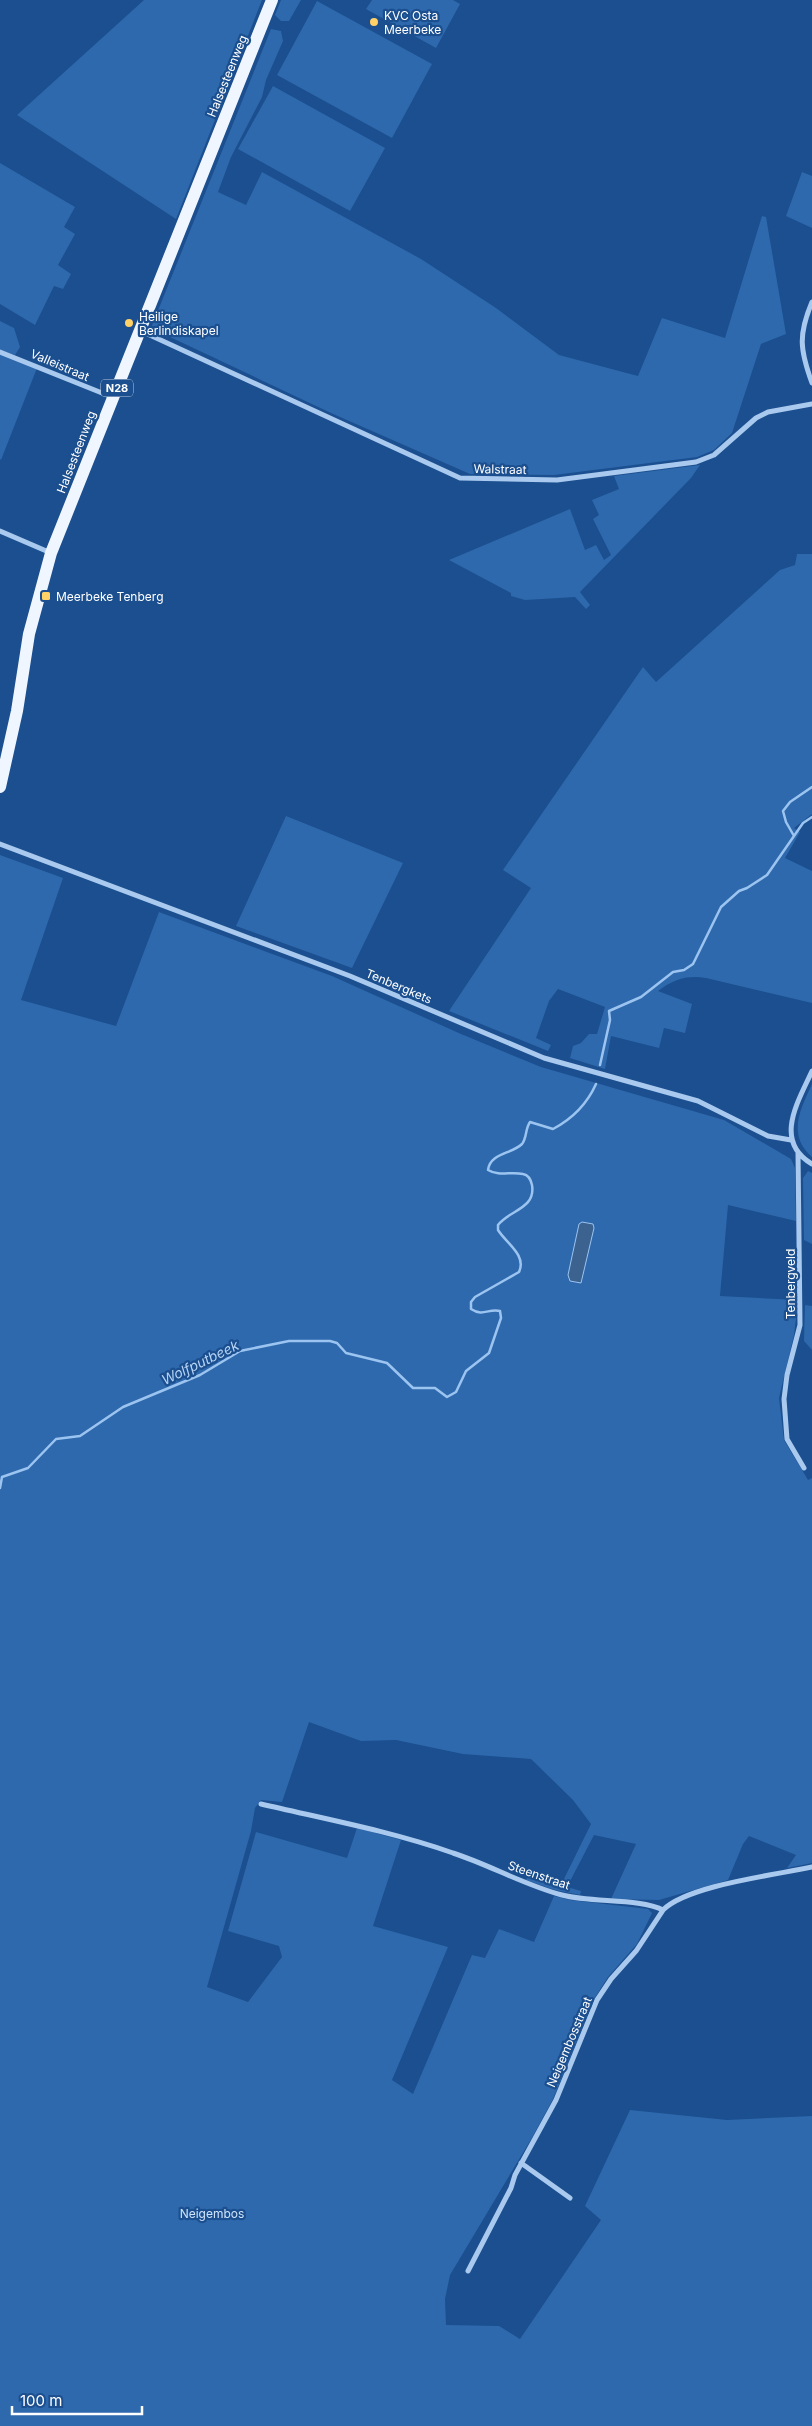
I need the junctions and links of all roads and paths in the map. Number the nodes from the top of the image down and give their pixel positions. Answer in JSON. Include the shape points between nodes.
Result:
{"nodes":[{"id":1,"x":272,"y":0,"type":"edge"},
{"id":2,"x":812,"y":302,"type":"edge"},
{"id":3,"x":141,"y":331,"type":"junction"},
{"id":4,"x":0,"y":352,"type":"edge"},
{"id":5,"x":812,"y":383,"type":"edge"},
{"id":6,"x":112,"y":397,"type":"junction"},
{"id":7,"x":812,"y":404,"type":"edge"},
{"id":8,"x":0,"y":531,"type":"edge"},
{"id":9,"x":52,"y":553,"type":"junction"},
{"id":10,"x":0,"y":787,"type":"edge"},
{"id":11,"x":0,"y":844,"type":"edge"},
{"id":12,"x":812,"y":1071,"type":"edge"},
{"id":13,"x":791,"y":1140,"type":"junction"},
{"id":14,"x":798,"y":1153,"type":"junction"},
{"id":15,"x":812,"y":1164,"type":"edge"},
{"id":16,"x":804,"y":1468,"type":"dead end"},
{"id":17,"x":261,"y":1804,"type":"dead end"},
{"id":18,"x":812,"y":1867,"type":"edge"},
{"id":19,"x":663,"y":1910,"type":"junction"},
{"id":20,"x":521,"y":2163,"type":"junction"},
{"id":21,"x":570,"y":2198,"type":"dead end"},
{"id":22,"x":468,"y":2272,"type":"dead end"}],
"edges":[{"from":1,"to":3,"type":"main road","name":"Halsesteenweg","number":"N28"},
{"from":2,"to":5,"type":"street","via":[[800,344]]},
{"from":3,"to":6,"type":"main road","name":"Halsesteenweg","number":"N28"},
{"from":3,"to":7,"type":"street","name":"Walstraat","via":[[460,478],[558,480],[696,462],[714,455],[756,418],[768,412]]},
{"from":4,"to":6,"type":"street","name":"Valleistraat"},
{"from":6,"to":9,"type":"main road","name":"Halsesteenweg","number":"N28"},
{"from":8,"to":9,"type":"street"},
{"from":9,"to":10,"type":"main road","name":"Halsesteenweg","number":"N28","via":[[30,634],[18,711]]},
{"from":11,"to":13,"type":"street","name":"Tenbergkets","via":[[350,976],[544,1058],[698,1101],[768,1136]]},
{"from":12,"to":13,"type":"street","via":[[796,1107]]},
{"from":13,"to":14,"type":"street"},
{"from":14,"to":15,"type":"street"},
{"from":14,"to":16,"type":"street","name":"Tenbergveld","via":[[800,1324],[784,1398],[787,1439]]},
{"from":17,"to":19,"type":"street","name":"Steenstraat","via":[[453,1852],[529,1884],[570,1897],[646,1904]]},
{"from":18,"to":19,"type":"street","via":[[708,1890],[676,1900]]},
{"from":19,"to":20,"type":"street","name":"Neigembosstraat","via":[[640,1946],[597,2000],[548,2117]]},
{"from":20,"to":21,"type":"street"},
{"from":20,"to":22,"type":"street","name":"Neigembosstraat"}]}
